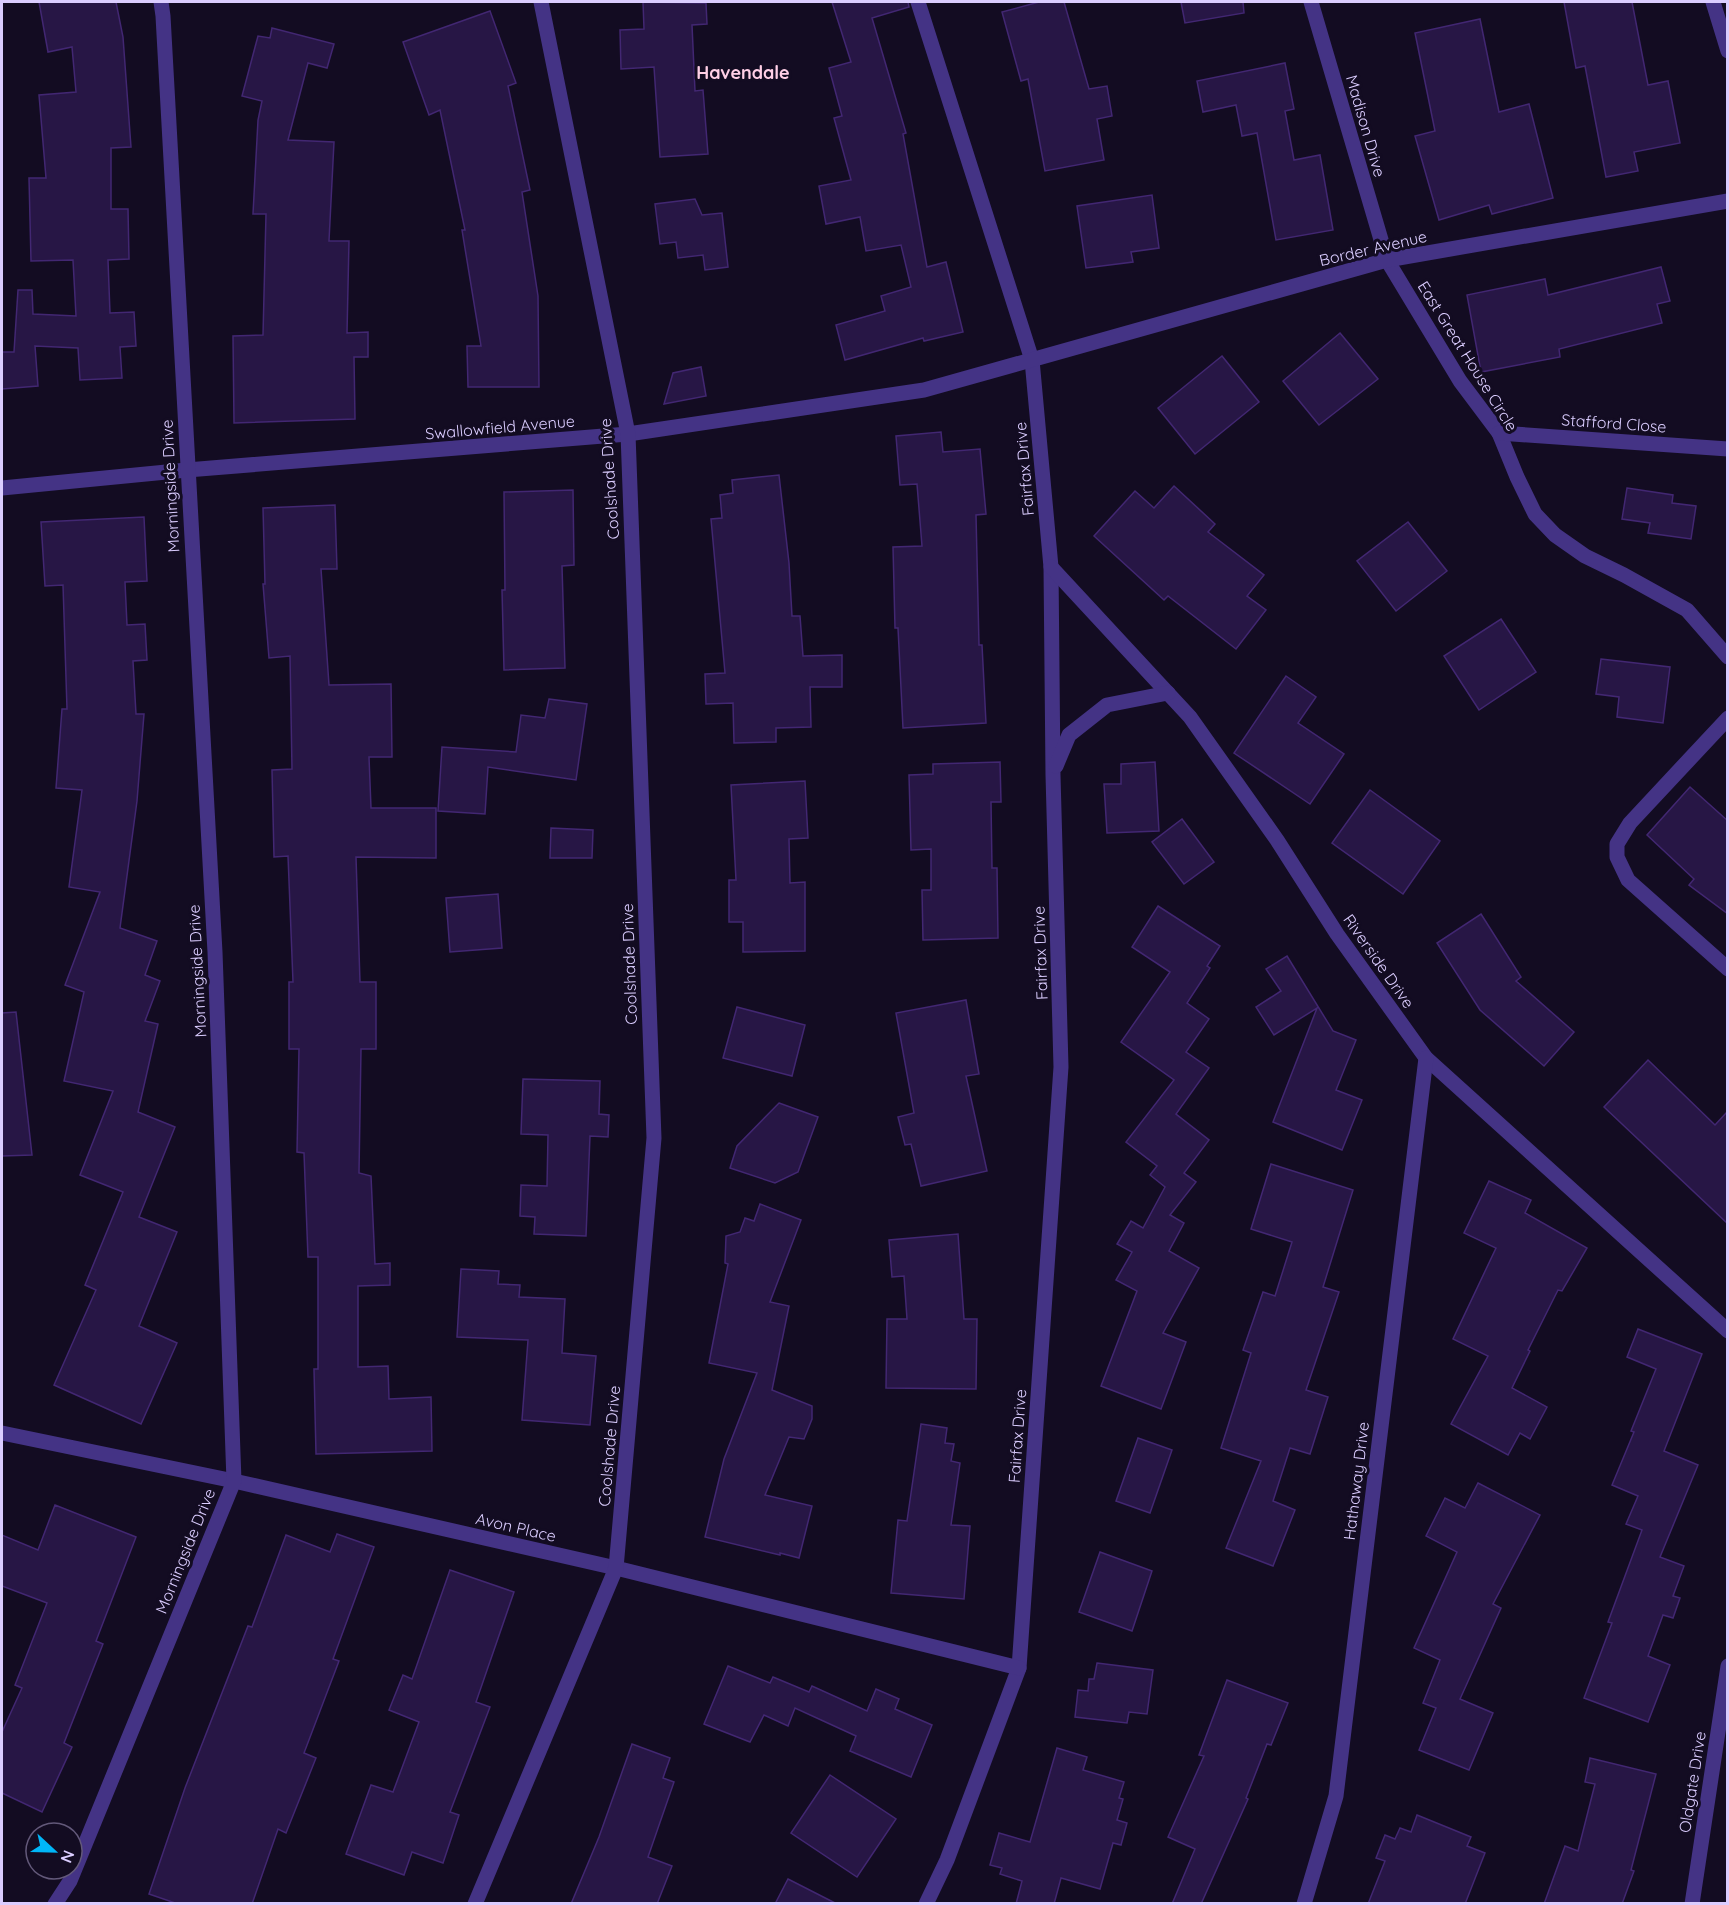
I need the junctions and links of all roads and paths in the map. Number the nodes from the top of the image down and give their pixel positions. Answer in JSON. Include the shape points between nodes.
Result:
{"nodes":[{"id":1,"x":161,"y":2,"type":"edge"},
{"id":2,"x":541,"y":2,"type":"edge"},
{"id":3,"x":918,"y":2,"type":"edge"},
{"id":4,"x":1311,"y":2,"type":"edge"},
{"id":5,"x":1713,"y":2,"type":"edge"},
{"id":6,"x":1728,"y":51,"type":"edge"},
{"id":7,"x":1728,"y":201,"type":"edge"},
{"id":8,"x":1387,"y":260,"type":"junction"},
{"id":9,"x":1032,"y":360,"type":"junction"},
{"id":10,"x":628,"y":434,"type":"junction"},
{"id":11,"x":1499,"y":434,"type":"junction"},
{"id":12,"x":1728,"y":449,"type":"edge"},
{"id":13,"x":188,"y":470,"type":"junction"},
{"id":14,"x":2,"y":488,"type":"edge"},
{"id":15,"x":1051,"y":567,"type":"junction"},
{"id":16,"x":1728,"y":657,"type":"edge"},
{"id":17,"x":1168,"y":693,"type":"junction"},
{"id":18,"x":1728,"y":718,"type":"edge"},
{"id":19,"x":1053,"y":775,"type":"junction"},
{"id":20,"x":1728,"y":969,"type":"edge"},
{"id":21,"x":1426,"y":1058,"type":"junction"},
{"id":22,"x":1728,"y":1331,"type":"edge"},
{"id":23,"x":2,"y":1433,"type":"edge"},
{"id":24,"x":234,"y":1480,"type":"junction"},
{"id":25,"x":616,"y":1568,"type":"junction"},
{"id":26,"x":1728,"y":1666,"type":"edge"},
{"id":27,"x":1019,"y":1668,"type":"junction"},
{"id":28,"x":55,"y":1904,"type":"edge"},
{"id":29,"x":475,"y":1904,"type":"edge"},
{"id":30,"x":926,"y":1904,"type":"edge"},
{"id":31,"x":1304,"y":1904,"type":"edge"},
{"id":32,"x":1692,"y":1904,"type":"edge"}],
"edges":[{"from":1,"to":13,"type":"street","name":"Morningside Drive"},
{"from":2,"to":10,"type":"street","name":"Coolshade Drive"},
{"from":3,"to":9,"type":"street","name":"Fairfax Drive"},
{"from":4,"to":8,"type":"street","name":"Madison Drive"},
{"from":5,"to":6,"type":"street"},
{"from":7,"to":8,"type":"street","name":"Border Avenue"},
{"from":8,"to":9,"type":"street","name":"Border Avenue"},
{"from":8,"to":11,"type":"street","name":"East Great House Circle","via":[[1460,381]]},
{"from":9,"to":10,"type":"street","name":"Swallowfield Avenue","via":[[924,390]]},
{"from":9,"to":15,"type":"street","name":"Fairfax Drive"},
{"from":10,"to":13,"type":"street","name":"Swallowfield Avenue"},
{"from":10,"to":25,"type":"street","name":"Coolshade Drive","via":[[654,1137]]},
{"from":11,"to":12,"type":"street","name":"Stafford Close"},
{"from":11,"to":16,"type":"street","name":"East Great House Circle","via":[[1535,514],[1555,535],[1585,556],[1687,610]]},
{"from":13,"to":14,"type":"street","name":"Swallowfield Avenue"},
{"from":13,"to":24,"type":"street","name":"Morningside Drive","via":[[214,952]]},
{"from":15,"to":17,"type":"street","name":"Riverside Drive"},
{"from":15,"to":19,"type":"street","name":"Fairfax Drive"},
{"from":17,"to":19,"type":"street","via":[[1107,705],[1069,735]]},
{"from":17,"to":21,"type":"street","name":"Riverside Drive","via":[[1197,727],[1277,840],[1336,934]]},
{"from":18,"to":20,"type":"street","via":[[1630,823],[1617,844],[1617,857],[1628,880]]},
{"from":19,"to":27,"type":"street","name":"Fairfax Drive","via":[[1061,1067]]},
{"from":21,"to":22,"type":"street","name":"Riverside Drive"},
{"from":21,"to":31,"type":"street","name":"Hathaway Drive","via":[[1336,1797]]},
{"from":23,"to":24,"type":"street","name":"Avon Place"},
{"from":24,"to":25,"type":"street","name":"Avon Place"},
{"from":24,"to":28,"type":"street","name":"Morningside Drive","via":[[70,1881]]},
{"from":25,"to":27,"type":"street","name":"Avon Place"},
{"from":25,"to":29,"type":"street","name":"Coolshade Drive"},
{"from":26,"to":32,"type":"street","name":"Oldgate Drive"},
{"from":27,"to":30,"type":"street","name":"Fairfax Drive","via":[[947,1860]]}]}
